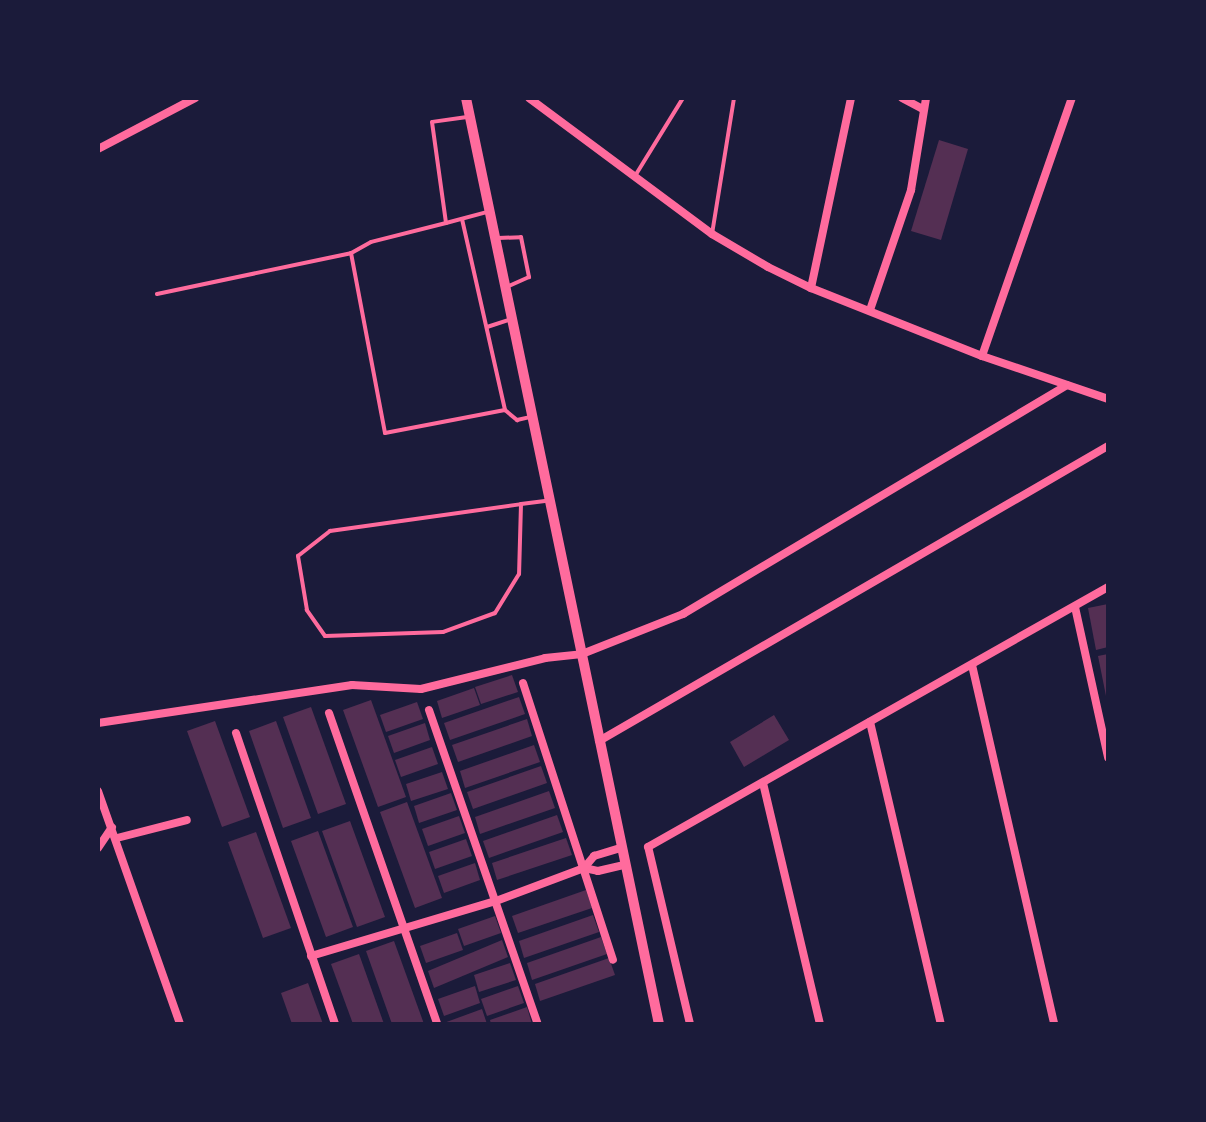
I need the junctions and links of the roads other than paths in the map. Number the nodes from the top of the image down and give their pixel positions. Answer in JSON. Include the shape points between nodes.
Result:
{"nodes":[{"id":1,"x":195,"y":98,"type":"edge"},
{"id":2,"x":466,"y":98,"type":"edge"},
{"id":3,"x":529,"y":98,"type":"edge"},
{"id":4,"x":683,"y":98,"type":"edge"},
{"id":5,"x":734,"y":98,"type":"edge"},
{"id":6,"x":851,"y":98,"type":"edge"},
{"id":7,"x":902,"y":98,"type":"edge"},
{"id":8,"x":926,"y":98,"type":"edge"},
{"id":9,"x":1072,"y":98,"type":"edge"},
{"id":10,"x":923,"y":109,"type":"junction"},
{"id":11,"x":469,"y":116,"type":"junction"},
{"id":12,"x":98,"y":149,"type":"edge"},
{"id":13,"x":635,"y":176,"type":"junction"},
{"id":14,"x":489,"y":212,"type":"junction"},
{"id":15,"x":462,"y":219,"type":"junction"},
{"id":16,"x":446,"y":223,"type":"junction"},
{"id":17,"x":712,"y":234,"type":"junction"},
{"id":18,"x":495,"y":238,"type":"junction"},
{"id":19,"x":351,"y":253,"type":"junction"},
{"id":20,"x":505,"y":288,"type":"junction"},
{"id":21,"x":811,"y":288,"type":"junction"},
{"id":22,"x":157,"y":294,"type":"dead end"},
{"id":23,"x":870,"y":310,"type":"junction"},
{"id":24,"x":512,"y":320,"type":"junction"},
{"id":25,"x":486,"y":327,"type":"junction"},
{"id":26,"x":982,"y":356,"type":"junction"},
{"id":27,"x":1067,"y":385,"type":"junction"},
{"id":28,"x":1108,"y":399,"type":"edge"},
{"id":29,"x":505,"y":410,"type":"junction"},
{"id":30,"x":532,"y":417,"type":"junction"},
{"id":31,"x":1108,"y":446,"type":"edge"},
{"id":32,"x":549,"y":500,"type":"junction"},
{"id":33,"x":521,"y":504,"type":"junction"},
{"id":34,"x":1108,"y":587,"type":"edge"},
{"id":35,"x":1075,"y":607,"type":"junction"},
{"id":36,"x":582,"y":654,"type":"junction"},
{"id":37,"x":972,"y":665,"type":"junction"},
{"id":38,"x":523,"y":683,"type":"dead end"},
{"id":39,"x":429,"y":710,"type":"dead end"},
{"id":40,"x":329,"y":713,"type":"dead end"},
{"id":41,"x":1104,"y":719,"type":"edge"},
{"id":42,"x":870,"y":722,"type":"junction"},
{"id":43,"x":98,"y":723,"type":"edge"},
{"id":44,"x":236,"y":733,"type":"dead end"},
{"id":45,"x":599,"y":741,"type":"junction"},
{"id":46,"x":1108,"y":757,"type":"edge"},
{"id":47,"x":763,"y":783,"type":"junction"},
{"id":48,"x":98,"y":791,"type":"edge"},
{"id":49,"x":187,"y":820,"type":"dead end"},
{"id":50,"x":112,"y":827,"type":"junction"},
{"id":51,"x":117,"y":838,"type":"junction"},
{"id":52,"x":98,"y":848,"type":"edge"},
{"id":53,"x":621,"y":848,"type":"junction"},
{"id":54,"x":625,"y":865,"type":"junction"},
{"id":55,"x":584,"y":868,"type":"junction"},
{"id":56,"x":496,"y":901,"type":"junction"},
{"id":57,"x":402,"y":928,"type":"junction"},
{"id":58,"x":311,"y":956,"type":"junction"},
{"id":59,"x":613,"y":960,"type":"dead end"},
{"id":60,"x":180,"y":1024,"type":"edge"},
{"id":61,"x":335,"y":1024,"type":"edge"},
{"id":62,"x":437,"y":1024,"type":"edge"},
{"id":63,"x":538,"y":1024,"type":"edge"},
{"id":64,"x":659,"y":1024,"type":"edge"},
{"id":65,"x":690,"y":1024,"type":"edge"},
{"id":66,"x":820,"y":1024,"type":"edge"},
{"id":67,"x":941,"y":1024,"type":"edge"},
{"id":68,"x":1054,"y":1024,"type":"edge"}],
"edges":[{"from":1,"to":12,"type":"street"},
{"from":2,"to":11,"type":"street"},
{"from":3,"to":13,"type":"street"},
{"from":4,"to":13,"type":"lane"},
{"from":5,"to":17,"type":"lane"},
{"from":6,"to":21,"type":"street"},
{"from":7,"to":10,"type":"street"},
{"from":8,"to":10,"type":"street"},
{"from":9,"to":26,"type":"street"},
{"from":10,"to":23,"type":"street","via":[[911,190]]},
{"from":11,"to":14,"type":"street"},
{"from":11,"to":16,"type":"lane","via":[[432,122]]},
{"from":13,"to":17,"type":"street"},
{"from":14,"to":15,"type":"lane"},
{"from":14,"to":18,"type":"street"},
{"from":15,"to":16,"type":"lane"},
{"from":15,"to":25,"type":"lane"},
{"from":16,"to":19,"type":"lane","via":[[371,242]]},
{"from":17,"to":21,"type":"street"},
{"from":18,"to":20,"type":"street"},
{"from":18,"to":20,"type":"lane","via":[[521,237],[529,277]]},
{"from":19,"to":22,"type":"lane"},
{"from":19,"to":29,"type":"lane","via":[[385,433]]},
{"from":20,"to":24,"type":"street"},
{"from":21,"to":23,"type":"street"},
{"from":23,"to":26,"type":"street"},
{"from":24,"to":25,"type":"lane"},
{"from":24,"to":30,"type":"street"},
{"from":25,"to":29,"type":"lane"},
{"from":26,"to":27,"type":"street"},
{"from":27,"to":28,"type":"street"},
{"from":27,"to":36,"type":"street","via":[[683,614]]},
{"from":29,"to":30,"type":"lane","via":[[517,420]]},
{"from":30,"to":32,"type":"street"},
{"from":31,"to":45,"type":"street"},
{"from":32,"to":33,"type":"lane"},
{"from":32,"to":36,"type":"street"},
{"from":33,"to":33,"type":"lane","via":[[330,531],[298,556],[307,610],[325,636],[443,632],[495,613],[519,574]]},
{"from":34,"to":35,"type":"street"},
{"from":35,"to":37,"type":"street"},
{"from":35,"to":41,"type":"street"},
{"from":36,"to":43,"type":"street","via":[[421,689],[352,685]]},
{"from":36,"to":45,"type":"street"},
{"from":37,"to":42,"type":"street"},
{"from":37,"to":68,"type":"street"},
{"from":38,"to":55,"type":"street"},
{"from":39,"to":56,"type":"street"},
{"from":40,"to":57,"type":"street"},
{"from":41,"to":46,"type":"street"},
{"from":42,"to":47,"type":"street"},
{"from":42,"to":67,"type":"street"},
{"from":44,"to":58,"type":"street"},
{"from":45,"to":53,"type":"street"},
{"from":47,"to":65,"type":"street","via":[[648,847]]},
{"from":47,"to":66,"type":"street"},
{"from":48,"to":50,"type":"street"},
{"from":49,"to":51,"type":"street"},
{"from":50,"to":51,"type":"street"},
{"from":50,"to":52,"type":"street"},
{"from":51,"to":60,"type":"street"},
{"from":53,"to":54,"type":"street"},
{"from":53,"to":55,"type":"street","via":[[594,856]]},
{"from":54,"to":55,"type":"street","via":[[598,871]]},
{"from":54,"to":64,"type":"street"},
{"from":55,"to":56,"type":"street"},
{"from":55,"to":59,"type":"street"},
{"from":56,"to":57,"type":"street"},
{"from":56,"to":63,"type":"street"},
{"from":57,"to":58,"type":"street"},
{"from":57,"to":62,"type":"street"},
{"from":58,"to":61,"type":"street"}]}
